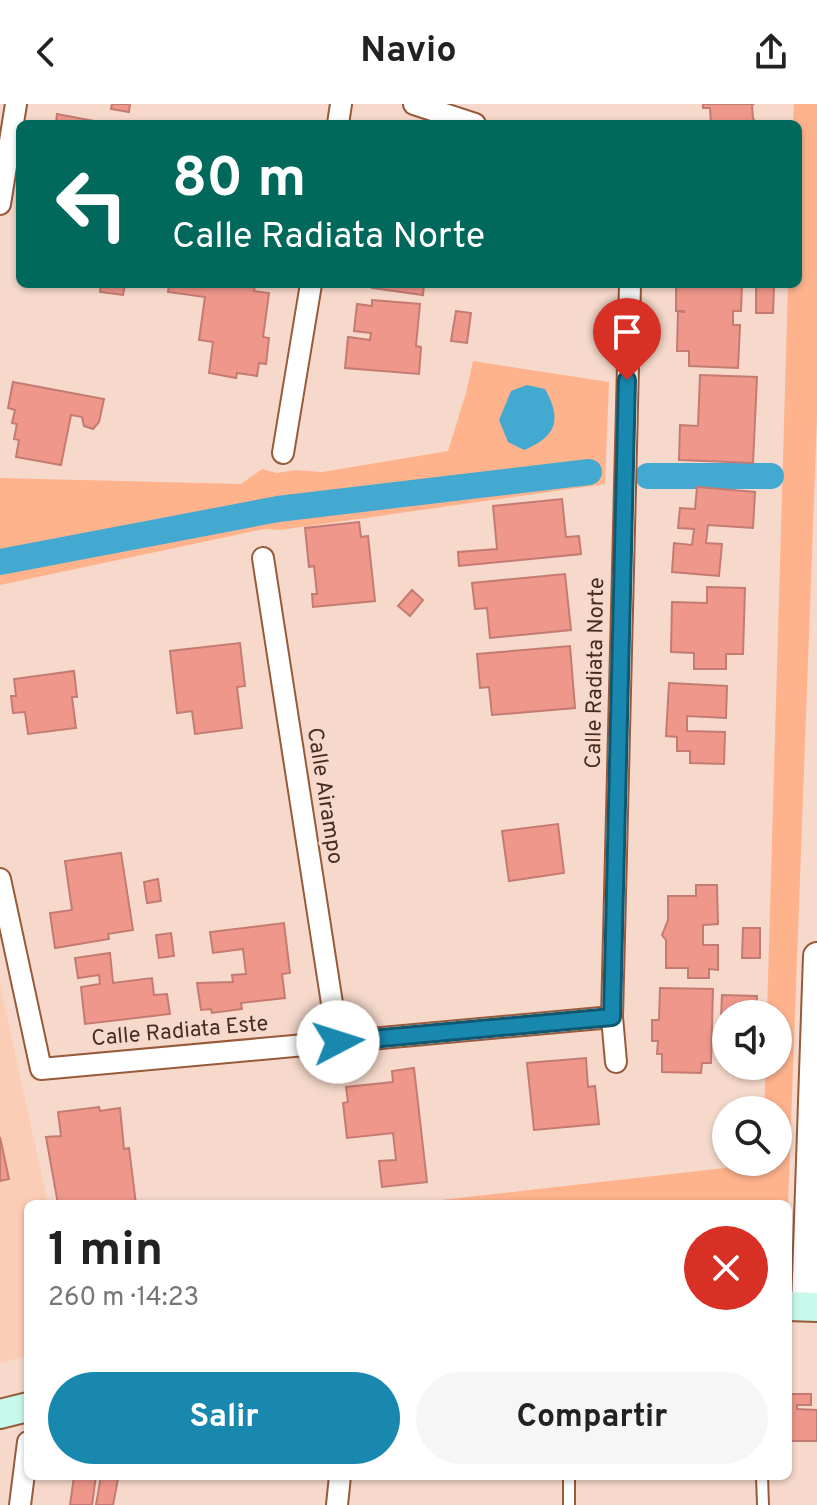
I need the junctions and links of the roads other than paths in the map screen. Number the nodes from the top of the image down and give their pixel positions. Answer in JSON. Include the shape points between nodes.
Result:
{"nodes":[{"id":1,"x":16,"y":104,"type":"edge"},
{"id":2,"x":414,"y":104,"type":"edge"},
{"id":3,"x":463,"y":120,"type":"edge"},
{"id":4,"x":0,"y":204,"type":"edge"},
{"id":5,"x":310,"y":288,"type":"edge"},
{"id":6,"x":630,"y":288,"type":"edge"},
{"id":7,"x":283,"y":453,"type":"dead end"},
{"id":8,"x":263,"y":558,"type":"dead end"},
{"id":9,"x":0,"y":879,"type":"edge"},
{"id":10,"x":817,"y":956,"type":"edge"},
{"id":11,"x":612,"y":1017,"type":"junction"},
{"id":12,"x":338,"y":1042,"type":"junction"},
{"id":13,"x":616,"y":1062,"type":"dead end"},
{"id":14,"x":803,"y":1307,"type":"edge"},
{"id":15,"x":24,"y":1408,"type":"edge"},
{"id":16,"x":0,"y":1414,"type":"edge"},
{"id":17,"x":24,"y":1474,"type":"edge"},
{"id":18,"x":340,"y":1480,"type":"edge"},
{"id":19,"x":569,"y":1480,"type":"edge"},
{"id":20,"x":762,"y":1480,"type":"edge"},
{"id":21,"x":20,"y":1505,"type":"edge"},
{"id":22,"x":337,"y":1505,"type":"edge"},
{"id":23,"x":569,"y":1505,"type":"edge"},
{"id":24,"x":763,"y":1505,"type":"edge"}],
"edges":[{"from":1,"to":4,"type":"street"},
{"from":2,"to":3,"type":"street"},
{"from":5,"to":7,"type":"street"},
{"from":6,"to":11,"type":"street","name":"Calle Radiata Norte"},
{"from":8,"to":12,"type":"street","name":"Calle Airampo"},
{"from":9,"to":12,"type":"street","name":"Calle Radiata Este","via":[[41,1069]]},
{"from":10,"to":14,"type":"street"},
{"from":11,"to":12,"type":"street","name":"Calle Radiata Este"},
{"from":11,"to":13,"type":"street","name":"Calle Radiata Norte"},
{"from":15,"to":16,"type":"main road"},
{"from":17,"to":21,"type":"street"},
{"from":18,"to":22,"type":"street"},
{"from":19,"to":23,"type":"lane"},
{"from":20,"to":24,"type":"lane"}]}
